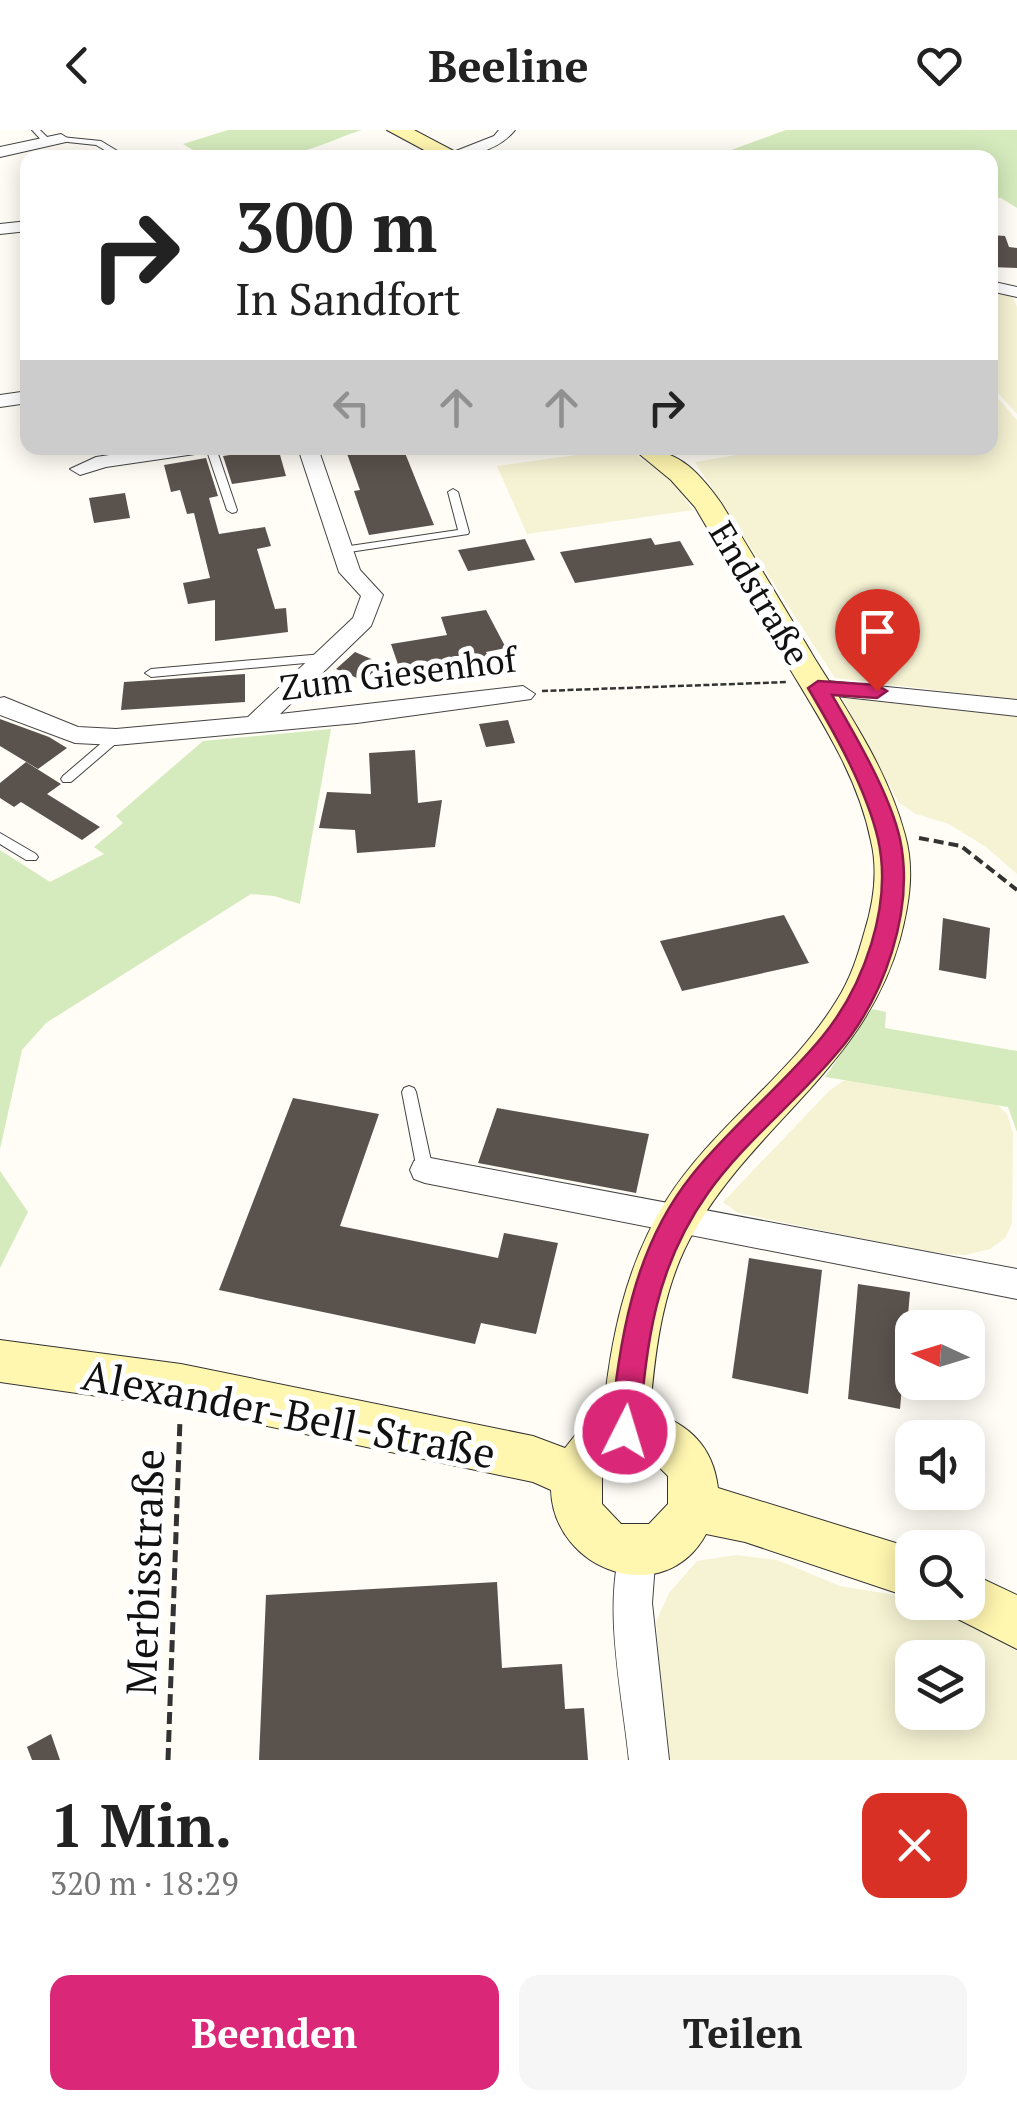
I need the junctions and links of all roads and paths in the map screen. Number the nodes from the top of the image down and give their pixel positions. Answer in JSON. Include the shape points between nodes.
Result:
{"nodes":[{"id":1,"x":92,"y":130,"type":"edge"},
{"id":2,"x":397,"y":130,"type":"edge"},
{"id":3,"x":507,"y":130,"type":"edge"},
{"id":4,"x":49,"y":137,"type":"edge"},
{"id":5,"x":111,"y":150,"type":"edge"},
{"id":6,"x":438,"y":150,"type":"edge"},
{"id":7,"x":470,"y":150,"type":"edge"},
{"id":8,"x":0,"y":152,"type":"edge"},
{"id":9,"x":145,"y":455,"type":"edge"},
{"id":10,"x":213,"y":455,"type":"edge"},
{"id":11,"x":310,"y":455,"type":"edge"},
{"id":12,"x":654,"y":455,"type":"edge"},
{"id":13,"x":80,"y":469,"type":"dead end"},
{"id":14,"x":453,"y":492,"type":"dead end"},
{"id":15,"x":232,"y":510,"type":"dead end"},
{"id":16,"x":342,"y":550,"type":"junction"},
{"id":17,"x":324,"y":658,"type":"junction"},
{"id":18,"x":151,"y":672,"type":"dead end"},
{"id":19,"x":815,"y":684,"type":"junction"},
{"id":20,"x":524,"y":694,"type":"joint"},
{"id":21,"x":0,"y":708,"type":"edge"},
{"id":22,"x":1017,"y":708,"type":"edge"},
{"id":23,"x":254,"y":725,"type":"junction"},
{"id":24,"x":116,"y":737,"type":"junction"},
{"id":25,"x":66,"y":779,"type":"dead end"},
{"id":26,"x":0,"y":838,"type":"edge"},
{"id":27,"x":889,"y":839,"type":"junction"},
{"id":28,"x":31,"y":857,"type":"dead end"},
{"id":29,"x":1017,"y":890,"type":"edge"},
{"id":30,"x":409,"y":1092,"type":"dead end"},
{"id":31,"x":425,"y":1170,"type":"joint"},
{"id":32,"x":679,"y":1216,"type":"junction"},
{"id":33,"x":1017,"y":1284,"type":"edge"},
{"id":34,"x":0,"y":1362,"type":"edge"},
{"id":35,"x":181,"y":1386,"type":"junction"},
{"id":36,"x":625,"y":1432,"type":"junction"},
{"id":37,"x":576,"y":1476,"type":"junction"},
{"id":38,"x":694,"y":1507,"type":"junction"},
{"id":39,"x":638,"y":1550,"type":"junction"},
{"id":40,"x":895,"y":1567,"type":"edge"},
{"id":41,"x":985,"y":1606,"type":"edge"},
{"id":42,"x":1017,"y":1622,"type":"edge"},
{"id":43,"x":168,"y":1760,"type":"edge"},
{"id":44,"x":649,"y":1760,"type":"edge"}],
"edges":[{"from":1,"to":4,"type":"lane"},
{"from":2,"to":6,"type":"street"},
{"from":3,"to":7,"type":"street"},
{"from":4,"to":5,"type":"lane"},
{"from":4,"to":8,"type":"street"},
{"from":9,"to":13,"type":"street"},
{"from":10,"to":15,"type":"lane"},
{"from":11,"to":16,"type":"street"},
{"from":12,"to":19,"type":"street","name":"Endstraße","via":[[707,503]]},
{"from":14,"to":16,"type":"lane","via":[[464,532]]},
{"from":16,"to":17,"type":"street","via":[[350,572],[372,594],[363,621]]},
{"from":17,"to":18,"type":"lane"},
{"from":17,"to":23,"type":"street"},
{"from":19,"to":20,"type":"path","name":"Zum Giesenhof"},
{"from":19,"to":22,"type":"street"},
{"from":19,"to":27,"type":"street","name":"Endstraße","via":[[852,747]]},
{"from":20,"to":23,"type":"street","name":"Zum Giesenhof"},
{"from":21,"to":24,"type":"street","name":"Zum Giesenhof","via":[[4,704],[75,735]]},
{"from":23,"to":24,"type":"street","name":"Zum Giesenhof"},
{"from":24,"to":25,"type":"lane"},
{"from":26,"to":28,"type":"lane"},
{"from":27,"to":29,"type":"path","via":[[961,846]]},
{"from":27,"to":32,"type":"street","name":"Endstraße","via":[[893,893],[862,996],[832,1043],[700,1184]]},
{"from":30,"to":31,"type":"lane"},
{"from":31,"to":32,"type":"street"},
{"from":32,"to":33,"type":"street"},
{"from":32,"to":36,"type":"street","name":"Endstraße","via":[[642,1300]]},
{"from":34,"to":35,"type":"street","name":"Alexander-Bell-Straße"},
{"from":35,"to":37,"type":"street","name":"Alexander-Bell-Straße","via":[[533,1459]]},
{"from":35,"to":43,"type":"path","name":"Merbisstraße"},
{"from":36,"to":37,"type":"street","via":[[593,1446]]},
{"from":36,"to":38,"type":"street","via":[[670,1444],[686,1461]]},
{"from":37,"to":39,"type":"street","via":[[589,1526],[602,1539]]},
{"from":38,"to":39,"type":"street","via":[[674,1538]]},
{"from":38,"to":40,"type":"street"},
{"from":39,"to":44,"type":"street","via":[[632,1604]]},
{"from":41,"to":42,"type":"street"}]}
